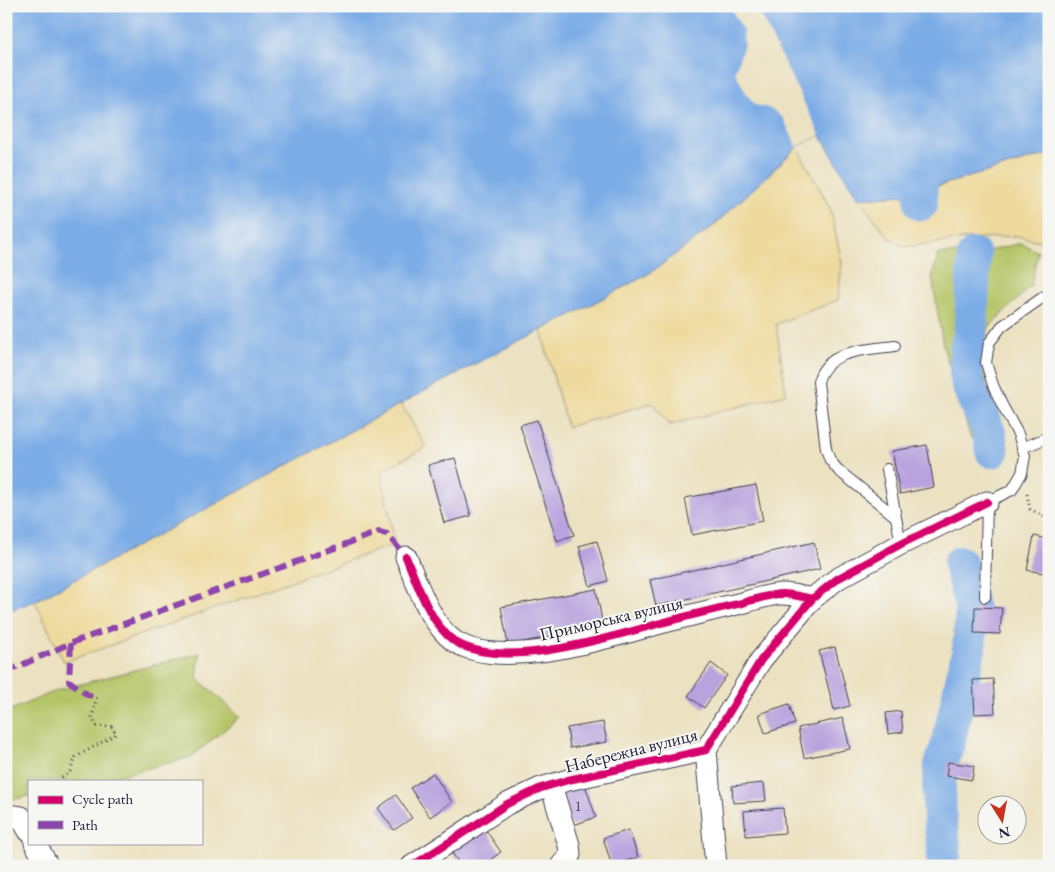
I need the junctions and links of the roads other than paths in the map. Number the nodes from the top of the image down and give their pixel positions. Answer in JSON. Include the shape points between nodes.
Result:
{"nodes":[{"id":1,"x":1049,"y":293,"type":"edge"},
{"id":2,"x":895,"y":346,"type":"dead end"},
{"id":3,"x":1049,"y":438,"type":"edge"},
{"id":4,"x":1022,"y":448,"type":"junction"},
{"id":5,"x":886,"y":469,"type":"dead end"},
{"id":6,"x":987,"y":502,"type":"junction"},
{"id":7,"x":896,"y":517,"type":"junction"},
{"id":8,"x":901,"y":544,"type":"junction"},
{"id":9,"x":406,"y":557,"type":"dead end"},
{"id":10,"x":985,"y":597,"type":"dead end"},
{"id":11,"x":812,"y":599,"type":"junction"},
{"id":12,"x":706,"y":750,"type":"junction"},
{"id":13,"x":551,"y":785,"type":"junction"},
{"id":14,"x":6,"y":818,"type":"edge"},
{"id":15,"x":28,"y":829,"type":"edge"},
{"id":16,"x":37,"y":844,"type":"edge"},
{"id":17,"x":48,"y":866,"type":"edge"},
{"id":18,"x":412,"y":866,"type":"edge"},
{"id":19,"x":561,"y":866,"type":"edge"},
{"id":20,"x":716,"y":866,"type":"edge"}],
"edges":[{"from":1,"to":4,"type":"lane","via":[[1002,326],[989,343],[986,363]]},
{"from":2,"to":7,"type":"lane","via":[[836,358],[820,373],[818,382],[830,460]]},
{"from":3,"to":4,"type":"lane"},
{"from":4,"to":6,"type":"lane","via":[[1025,456],[1022,474],[1012,490]]},
{"from":5,"to":7,"type":"lane"},
{"from":6,"to":8,"type":"street","name":"Набережна вулиця"},
{"from":6,"to":10,"type":"lane"},
{"from":7,"to":8,"type":"lane"},
{"from":8,"to":11,"type":"street","name":"Набережна вулиця","via":[[837,579]]},
{"from":9,"to":11,"type":"street","name":"Приморська вулиця","via":[[439,626],[454,641],[471,650],[493,654],[519,654],[583,644],[782,594]]},
{"from":11,"to":12,"type":"street","name":"Набережна вулиця","via":[[761,660]]},
{"from":12,"to":13,"type":"street","name":"Набережна вулиця"},
{"from":12,"to":20,"type":"street"},
{"from":13,"to":18,"type":"street","name":"Набережна вулиця","via":[[507,804]]},
{"from":13,"to":19,"type":"street","via":[[569,845],[570,855]]},
{"from":14,"to":15,"type":"street","via":[[22,817]]},
{"from":16,"to":17,"type":"street"}]}
